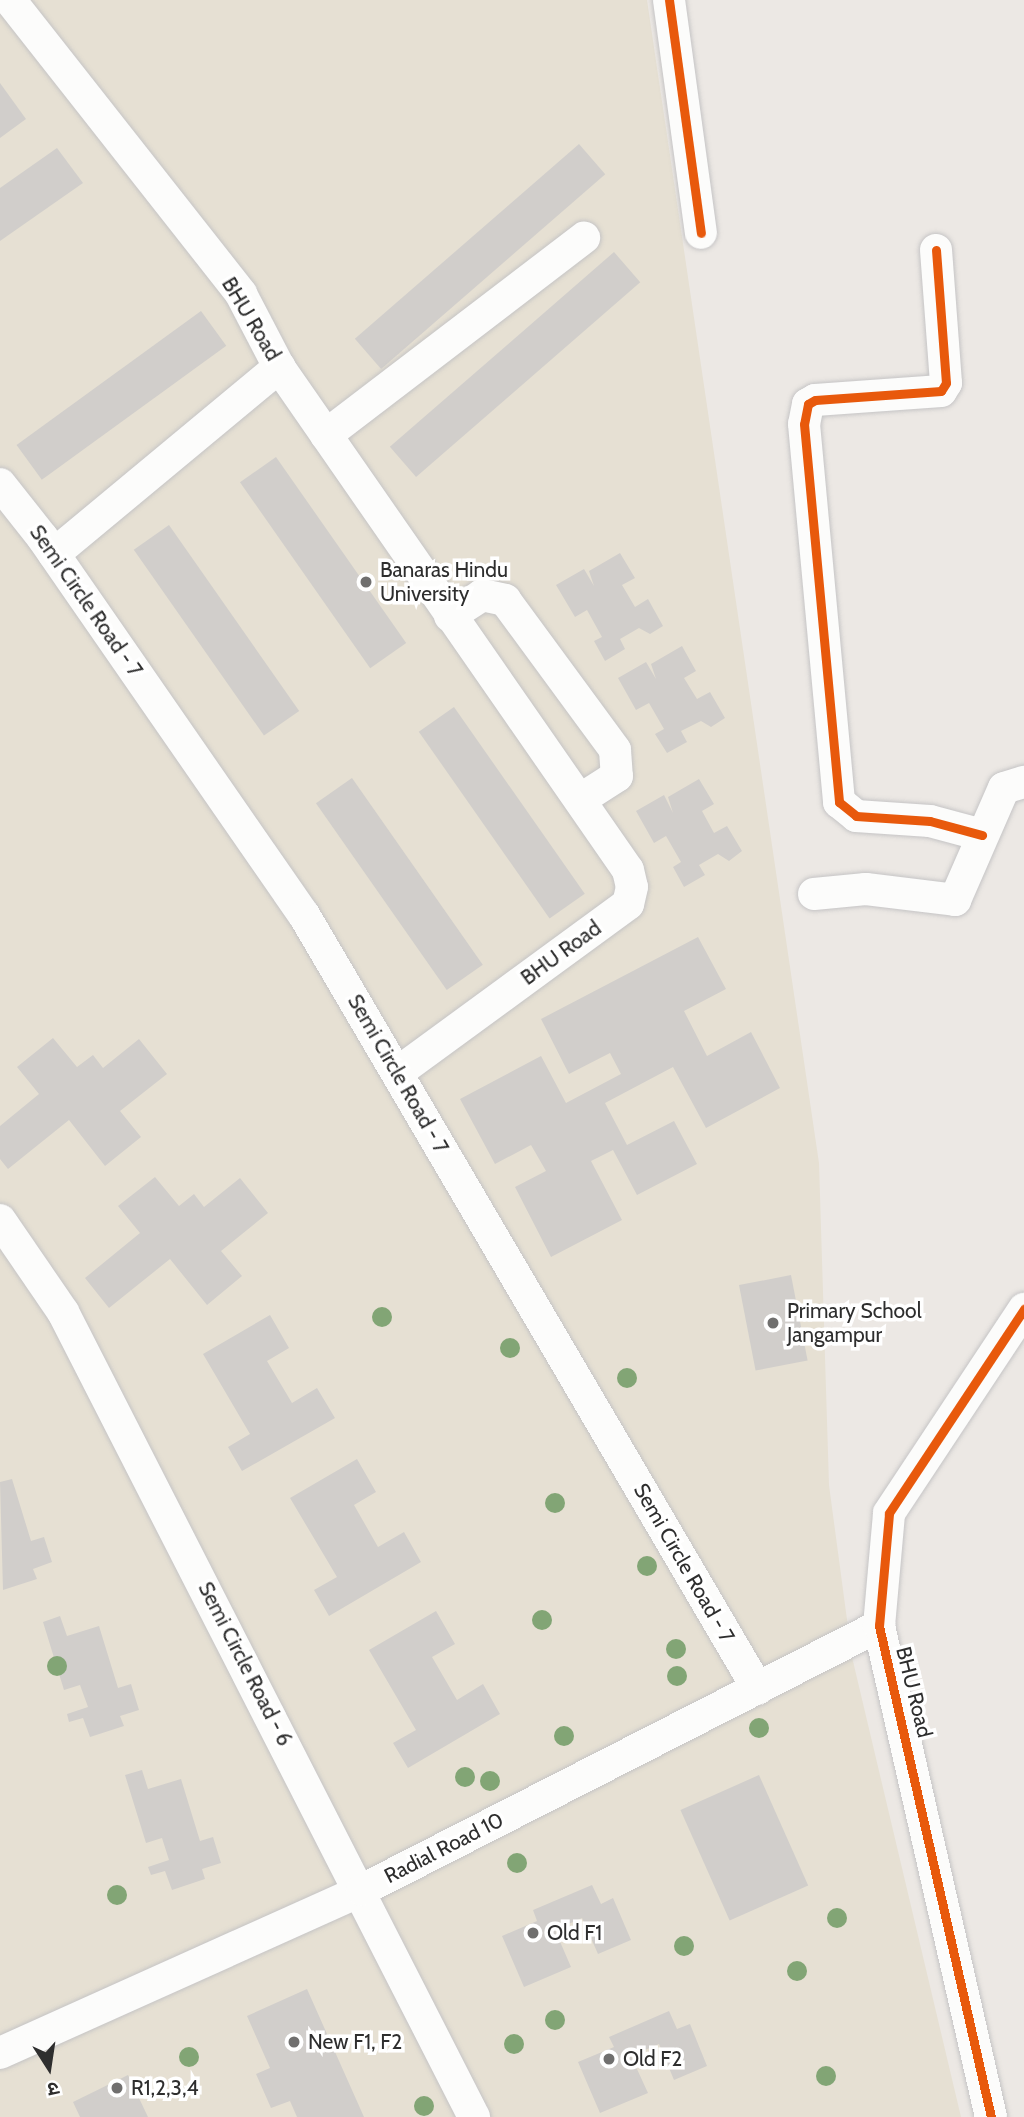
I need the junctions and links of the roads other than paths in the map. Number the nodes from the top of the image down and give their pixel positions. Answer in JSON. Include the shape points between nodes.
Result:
{"nodes":[{"id":1,"x":10,"y":0,"type":"edge"},
{"id":2,"x":669,"y":0,"type":"edge"},
{"id":3,"x":701,"y":233,"type":"dead end"},
{"id":4,"x":584,"y":238,"type":"dead end"},
{"id":5,"x":936,"y":250,"type":"dead end"},
{"id":6,"x":279,"y":367,"type":"junction"},
{"id":7,"x":326,"y":435,"type":"junction"},
{"id":8,"x":0,"y":484,"type":"edge"},
{"id":9,"x":54,"y":554,"type":"junction"},
{"id":10,"x":450,"y":616,"type":"junction"},
{"id":11,"x":1024,"y":782,"type":"edge"},
{"id":12,"x":581,"y":799,"type":"junction"},
{"id":13,"x":982,"y":835,"type":"junction"},
{"id":14,"x":814,"y":894,"type":"dead end"},
{"id":15,"x":397,"y":1073,"type":"junction"},
{"id":16,"x":0,"y":1220,"type":"edge"},
{"id":17,"x":1024,"y":1309,"type":"edge"},
{"id":18,"x":1015,"y":1343,"type":"edge"},
{"id":19,"x":879,"y":1626,"type":"junction"},
{"id":20,"x":758,"y":1689,"type":"junction"},
{"id":21,"x":362,"y":1890,"type":"junction"},
{"id":22,"x":0,"y":2053,"type":"edge"},
{"id":23,"x":474,"y":2117,"type":"edge"},
{"id":24,"x":991,"y":2117,"type":"edge"}],
"edges":[{"from":1,"to":6,"type":"street","name":"BHU Road","via":[[241,294]]},
{"from":2,"to":3,"type":"street"},
{"from":4,"to":7,"type":"street"},
{"from":5,"to":13,"type":"street","via":[[946,383],[941,391],[815,400],[808,404],[804,424],[839,802],[856,816],[930,821]]},
{"from":6,"to":7,"type":"street","name":"BHU Road"},
{"from":6,"to":9,"type":"street"},
{"from":7,"to":10,"type":"street","name":"BHU Road"},
{"from":8,"to":9,"type":"street","name":"Semi Circle Road - 7"},
{"from":9,"to":15,"type":"street","name":"Semi Circle Road - 7","via":[[304,915]]},
{"from":10,"to":12,"type":"street","name":"BHU Road"},
{"from":10,"to":12,"type":"street","via":[[482,595],[505,600],[615,750],[617,776]]},
{"from":11,"to":13,"type":"street","via":[[1004,788]]},
{"from":12,"to":15,"type":"street","name":"BHU Road","via":[[628,870],[628,904]]},
{"from":13,"to":14,"type":"street","via":[[962,893],[955,900],[866,889]]},
{"from":15,"to":20,"type":"street","name":"Semi Circle Road - 7"},
{"from":16,"to":21,"type":"street","name":"Semi Circle Road - 6","via":[[63,1312]]},
{"from":17,"to":18,"type":"street","name":"BHU Road"},
{"from":18,"to":19,"type":"street","name":"BHU Road","via":[[889,1513]]},
{"from":19,"to":20,"type":"street","name":"Radial Road 10"},
{"from":19,"to":24,"type":"street","name":"BHU Road"},
{"from":20,"to":21,"type":"street","name":"Radial Road 10"},
{"from":21,"to":22,"type":"street","name":"Radial Road 10"},
{"from":21,"to":23,"type":"street","name":"Semi Circle Road - 6"}]}
